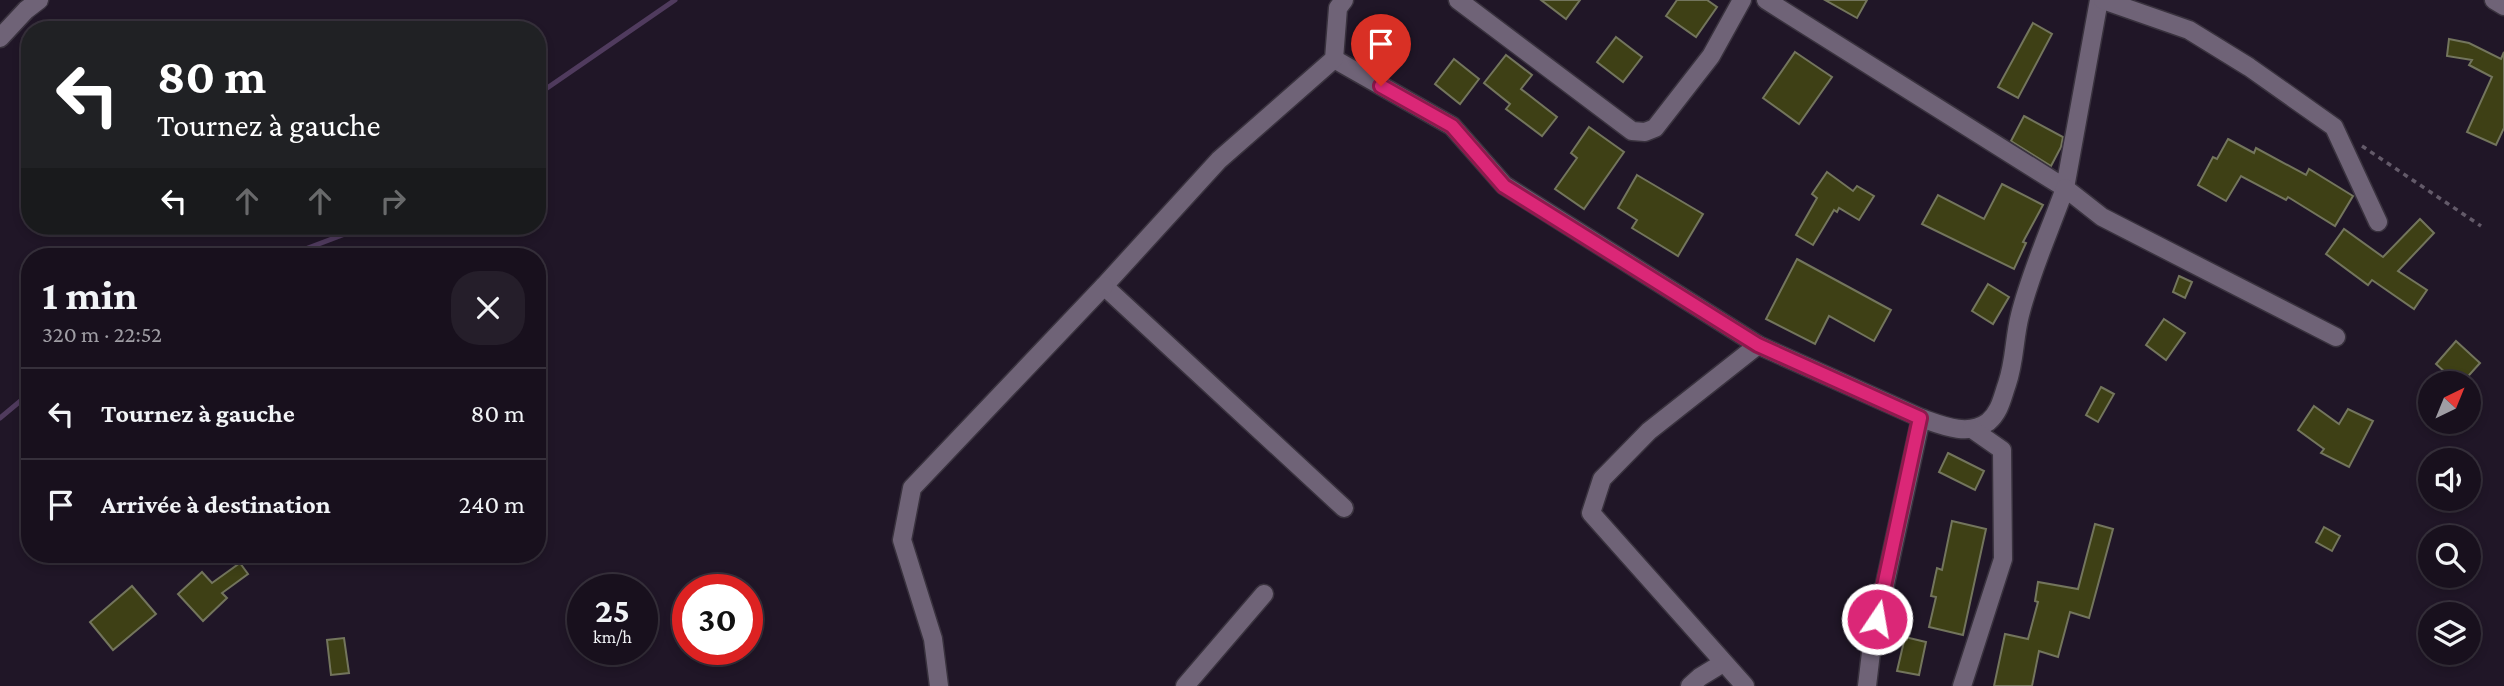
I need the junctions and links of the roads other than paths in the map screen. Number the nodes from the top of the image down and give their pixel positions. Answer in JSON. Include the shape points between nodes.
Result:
{"nodes":[{"id":1,"x":38,"y":0,"type":"edge"},
{"id":2,"x":1344,"y":0,"type":"edge"},
{"id":3,"x":1458,"y":0,"type":"edge"},
{"id":4,"x":1742,"y":0,"type":"edge"},
{"id":5,"x":1766,"y":0,"type":"edge"},
{"id":6,"x":2101,"y":0,"type":"edge"},
{"id":7,"x":2494,"y":0,"type":"edge"},
{"id":8,"x":2504,"y":6,"type":"edge"},
{"id":9,"x":0,"y":38,"type":"edge"},
{"id":10,"x":1334,"y":59,"type":"junction"},
{"id":11,"x":2065,"y":188,"type":"junction"},
{"id":12,"x":2378,"y":222,"type":"dead end"},
{"id":13,"x":1104,"y":286,"type":"junction"},
{"id":14,"x":2336,"y":337,"type":"dead end"},
{"id":15,"x":1758,"y":345,"type":"junction"},
{"id":16,"x":1920,"y":418,"type":"junction"},
{"id":17,"x":1972,"y":429,"type":"junction"},
{"id":18,"x":1344,"y":508,"type":"dead end"},
{"id":19,"x":1264,"y":594,"type":"dead end"},
{"id":20,"x":1723,"y":663,"type":"junction"},
{"id":21,"x":939,"y":686,"type":"edge"},
{"id":22,"x":1185,"y":686,"type":"edge"},
{"id":23,"x":1690,"y":686,"type":"edge"},
{"id":24,"x":1745,"y":686,"type":"edge"},
{"id":25,"x":1867,"y":686,"type":"edge"},
{"id":26,"x":1962,"y":686,"type":"edge"}],
"edges":[{"from":1,"to":9,"type":"street"},
{"from":2,"to":10,"type":"street","via":[[1338,8]]},
{"from":3,"to":4,"type":"street","via":[[1632,131],[1645,132],[1655,128],[1711,56]]},
{"from":5,"to":11,"type":"street"},
{"from":6,"to":11,"type":"street"},
{"from":6,"to":12,"type":"street","via":[[2189,30],[2334,127]]},
{"from":7,"to":8,"type":"street"},
{"from":10,"to":13,"type":"street","via":[[1219,160]]},
{"from":10,"to":15,"type":"street","via":[[1452,126],[1504,186]]},
{"from":11,"to":14,"type":"street","via":[[2102,218]]},
{"from":11,"to":17,"type":"street","via":[[2019,318],[2014,365],[1998,410],[1987,423]]},
{"from":13,"to":18,"type":"street"},
{"from":13,"to":21,"type":"street","via":[[912,488],[902,540],[933,639]]},
{"from":15,"to":16,"type":"street"},
{"from":15,"to":20,"type":"street","via":[[1649,431],[1602,480],[1591,513]]},
{"from":16,"to":17,"type":"street"},
{"from":16,"to":25,"type":"street"},
{"from":17,"to":26,"type":"street","via":[[2002,450],[2003,559]]},
{"from":19,"to":22,"type":"street"},
{"from":20,"to":23,"type":"street"},
{"from":20,"to":24,"type":"street"}]}
